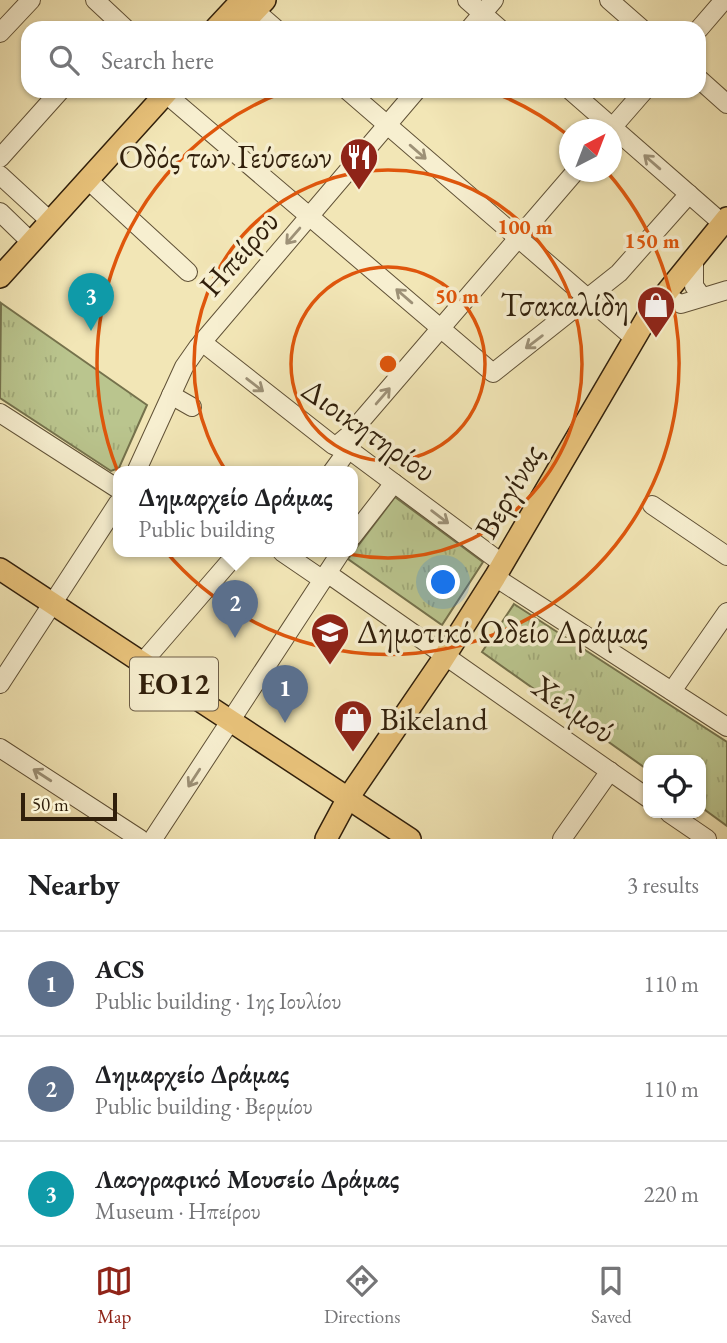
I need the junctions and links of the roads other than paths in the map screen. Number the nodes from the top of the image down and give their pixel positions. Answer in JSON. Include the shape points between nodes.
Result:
{"nodes":[{"id":1,"x":30,"y":0,"type":"edge"},
{"id":2,"x":95,"y":0,"type":"edge"},
{"id":3,"x":467,"y":0,"type":"edge"},
{"id":4,"x":609,"y":0,"type":"edge"},
{"id":5,"x":724,"y":0,"type":"edge"},
{"id":6,"x":252,"y":2,"type":"edge"},
{"id":7,"x":488,"y":7,"type":"edge"},
{"id":8,"x":115,"y":21,"type":"edge"},
{"id":9,"x":226,"y":21,"type":"edge"},
{"id":10,"x":242,"y":21,"type":"edge"},
{"id":11,"x":269,"y":21,"type":"edge"},
{"id":12,"x":476,"y":21,"type":"edge"},
{"id":13,"x":633,"y":21,"type":"edge"},
{"id":14,"x":706,"y":21,"type":"edge"},
{"id":15,"x":0,"y":33,"type":"edge"},
{"id":16,"x":706,"y":85,"type":"edge"},
{"id":17,"x":55,"y":98,"type":"edge"},
{"id":18,"x":163,"y":98,"type":"edge"},
{"id":19,"x":176,"y":98,"type":"edge"},
{"id":20,"x":356,"y":98,"type":"edge"},
{"id":21,"x":410,"y":98,"type":"edge"},
{"id":22,"x":579,"y":98,"type":"edge"},
{"id":23,"x":638,"y":98,"type":"edge"},
{"id":24,"x":727,"y":104,"type":"edge"},
{"id":25,"x":601,"y":119,"type":"edge"},
{"id":26,"x":619,"y":119,"type":"edge"},
{"id":27,"x":387,"y":125,"type":"junction"},
{"id":28,"x":622,"y":137,"type":"edge"},
{"id":29,"x":0,"y":158,"type":"edge"},
{"id":30,"x":0,"y":175,"type":"edge"},
{"id":31,"x":88,"y":180,"type":"junction"},
{"id":32,"x":567,"y":182,"type":"edge"},
{"id":33,"x":689,"y":194,"type":"junction"},
{"id":34,"x":0,"y":212,"type":"edge"},
{"id":35,"x":311,"y":215,"type":"junction"},
{"id":36,"x":725,"y":220,"type":"edge"},
{"id":37,"x":50,"y":222,"type":"junction"},
{"id":38,"x":519,"y":238,"type":"junction"},
{"id":39,"x":31,"y":242,"type":"junction"},
{"id":40,"x":694,"y":258,"type":"junction"},
{"id":41,"x":188,"y":272,"type":"dead end"},
{"id":42,"x":0,"y":276,"type":"edge"},
{"id":43,"x":726,"y":292,"type":"edge"},
{"id":44,"x":663,"y":295,"type":"junction"},
{"id":45,"x":702,"y":298,"type":"junction"},
{"id":46,"x":589,"y":299,"type":"junction"},
{"id":47,"x":442,"y":329,"type":"junction"},
{"id":48,"x":635,"y":338,"type":"junction"},
{"id":49,"x":202,"y":342,"type":"junction"},
{"id":50,"x":172,"y":395,"type":"junction"},
{"id":51,"x":192,"y":407,"type":"dead end"},
{"id":52,"x":0,"y":413,"type":"edge"},
{"id":53,"x":342,"y":448,"type":"junction"},
{"id":54,"x":139,"y":466,"type":"edge"},
{"id":55,"x":334,"y":466,"type":"edge"},
{"id":56,"x":394,"y":483,"type":"junction"},
{"id":57,"x":113,"y":486,"type":"edge"},
{"id":58,"x":652,"y":505,"type":"dead end"},
{"id":59,"x":113,"y":511,"type":"edge"},
{"id":60,"x":358,"y":529,"type":"edge"},
{"id":61,"x":727,"y":556,"type":"edge"},
{"id":62,"x":233,"y":557,"type":"edge"},
{"id":63,"x":291,"y":557,"type":"edge"},
{"id":64,"x":338,"y":557,"type":"edge"},
{"id":65,"x":0,"y":569,"type":"edge"},
{"id":66,"x":499,"y":570,"type":"junction"},
{"id":67,"x":325,"y":577,"type":"junction"},
{"id":68,"x":53,"y":604,"type":"junction"},
{"id":69,"x":727,"y":612,"type":"edge"},
{"id":70,"x":446,"y":655,"type":"junction"},
{"id":71,"x":142,"y":663,"type":"junction"},
{"id":72,"x":0,"y":684,"type":"edge"},
{"id":73,"x":672,"y":691,"type":"junction"},
{"id":74,"x":231,"y":721,"type":"junction"},
{"id":75,"x":727,"y":727,"type":"edge"},
{"id":76,"x":0,"y":748,"type":"edge"},
{"id":77,"x":610,"y":771,"type":"junction"},
{"id":78,"x":643,"y":794,"type":"edge"},
{"id":79,"x":348,"y":798,"type":"junction"},
{"id":80,"x":676,"y":818,"type":"edge"},
{"id":81,"x":140,"y":839,"type":"edge"},
{"id":82,"x":153,"y":839,"type":"edge"},
{"id":83,"x":326,"y":839,"type":"edge"},
{"id":84,"x":410,"y":839,"type":"edge"},
{"id":85,"x":562,"y":839,"type":"edge"},
{"id":86,"x":707,"y":839,"type":"edge"}],
"edges":[{"from":1,"to":15,"type":"street"},
{"from":2,"to":8,"type":"street"},
{"from":3,"to":7,"type":"street"},
{"from":4,"to":13,"type":"street"},
{"from":5,"to":14,"type":"street"},
{"from":6,"to":9,"type":"main road"},
{"from":6,"to":10,"type":"main road"},
{"from":6,"to":11,"type":"street"},
{"from":7,"to":12,"type":"street"},
{"from":16,"to":24,"type":"street"},
{"from":17,"to":29,"type":"street"},
{"from":18,"to":31,"type":"main road"},
{"from":19,"to":35,"type":"street"},
{"from":20,"to":27,"type":"street"},
{"from":21,"to":27,"type":"street","name":"Ηπείρου"},
{"from":22,"to":25,"type":"street"},
{"from":23,"to":26,"type":"street"},
{"from":27,"to":35,"type":"street","name":"Ηπείρου"},
{"from":27,"to":38,"type":"street","one_way":true},
{"from":33,"to":28,"type":"street","one_way":true},
{"from":30,"to":37,"type":"street"},
{"from":31,"to":37,"type":"main road"},
{"from":31,"to":41,"type":"street"},
{"from":32,"to":38,"type":"street"},
{"from":33,"to":36,"type":"street"},
{"from":33,"to":46,"type":"street","via":[[626,266]]},
{"from":34,"to":39,"type":"street"},
{"from":47,"to":35,"type":"street","one_way":true},
{"from":35,"to":49,"type":"street","name":"Ηπείρου","one_way":true},
{"from":36,"to":40,"type":"main road","name":"Βεργίνας"},
{"from":37,"to":39,"type":"main road"},
{"from":38,"to":46,"type":"street"},
{"from":38,"to":47,"type":"street"},
{"from":39,"to":42,"type":"main road"},
{"from":40,"to":44,"type":"main road","name":"Βεργίνας"},
{"from":40,"to":45,"type":"street","via":[[694,286]]},
{"from":43,"to":45,"type":"street"},
{"from":44,"to":45,"type":"street","via":[[681,304]]},
{"from":44,"to":48,"type":"main road","name":"Βεργίνας"},
{"from":46,"to":47,"type":"street","one_way":true,"via":[[493,373]]},
{"from":46,"to":48,"type":"street"},
{"from":53,"to":47,"type":"street","one_way":true},
{"from":48,"to":66,"type":"main road","name":"Βεργίνας"},
{"from":49,"to":50,"type":"street","name":"Ηπείρου"},
{"from":49,"to":53,"type":"street","name":"Διοικητηρίου","one_way":true},
{"from":50,"to":51,"type":"street"},
{"from":50,"to":54,"type":"street","name":"Ηπείρου"},
{"from":52,"to":57,"type":"street"},
{"from":53,"to":55,"type":"street"},
{"from":53,"to":56,"type":"street","name":"Διοικητηρίου"},
{"from":56,"to":60,"type":"street"},
{"from":56,"to":66,"type":"street","name":"Διοικητηρίου","one_way":true},
{"from":58,"to":61,"type":"street"},
{"from":59,"to":68,"type":"street"},
{"from":62,"to":71,"type":"street"},
{"from":63,"to":67,"type":"street","name":"Χελμού"},
{"from":64,"to":67,"type":"street"},
{"from":65,"to":68,"type":"main road","number":"ΕΟ12"},
{"from":66,"to":70,"type":"main road","name":"Βεργίνας"},
{"from":66,"to":73,"type":"street","name":"Διοικητηρίου"},
{"from":67,"to":70,"type":"street","name":"Χελμού"},
{"from":67,"to":74,"type":"street"},
{"from":68,"to":71,"type":"main road","number":"ΕΟ12"},
{"from":68,"to":72,"type":"street"},
{"from":69,"to":73,"type":"street"},
{"from":70,"to":77,"type":"street","name":"Χελμού"},
{"from":70,"to":79,"type":"main road","name":"Βεργίνας"},
{"from":71,"to":74,"type":"main road","number":"ΕΟ12"},
{"from":73,"to":75,"type":"street","name":"Διοικητηρίου"},
{"from":74,"to":79,"type":"main road","number":"ΕΟ12"},
{"from":74,"to":82,"type":"street","one_way":true},
{"from":81,"to":76,"type":"street","one_way":true},
{"from":77,"to":78,"type":"street","name":"Χελμού"},
{"from":77,"to":85,"type":"street"},
{"from":79,"to":83,"type":"main road","name":"Βεργίνας"},
{"from":79,"to":84,"type":"main road","number":"ΕΟ12"},
{"from":80,"to":86,"type":"street"}]}
